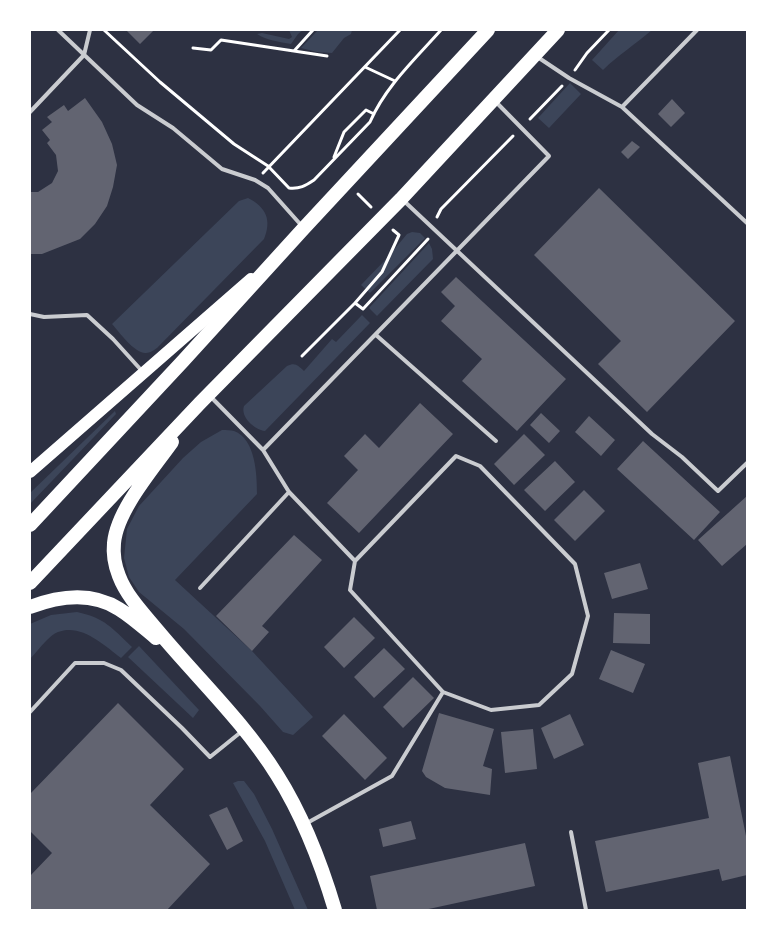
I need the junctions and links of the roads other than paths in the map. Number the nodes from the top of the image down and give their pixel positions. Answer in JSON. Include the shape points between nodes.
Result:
{"nodes":[{"id":1,"x":58,"y":30,"type":"edge"},
{"id":2,"x":90,"y":30,"type":"edge"},
{"id":3,"x":488,"y":30,"type":"edge"},
{"id":4,"x":558,"y":30,"type":"edge"},
{"id":5,"x":697,"y":30,"type":"edge"},
{"id":6,"x":84,"y":55,"type":"junction"},
{"id":7,"x":535,"y":55,"type":"junction"},
{"id":8,"x":494,"y":100,"type":"junction"},
{"id":9,"x":622,"y":107,"type":"junction"},
{"id":10,"x":30,"y":112,"type":"edge"},
{"id":11,"x":401,"y":199,"type":"junction"},
{"id":12,"x":747,"y":223,"type":"edge"},
{"id":13,"x":304,"y":228,"type":"junction"},
{"id":14,"x":457,"y":252,"type":"junction"},
{"id":15,"x":281,"y":253,"type":"junction"},
{"id":16,"x":30,"y":314,"type":"edge"},
{"id":17,"x":376,"y":335,"type":"junction"},
{"id":18,"x":143,"y":372,"type":"junction"},
{"id":19,"x":204,"y":399,"type":"junction"},
{"id":20,"x":496,"y":441,"type":"dead end"},
{"id":21,"x":263,"y":450,"type":"junction"},
{"id":22,"x":747,"y":463,"type":"edge"},
{"id":23,"x":30,"y":472,"type":"edge"},
{"id":24,"x":289,"y":492,"type":"junction"},
{"id":25,"x":30,"y":525,"type":"edge"},
{"id":26,"x":355,"y":561,"type":"junction"},
{"id":27,"x":30,"y":583,"type":"edge"},
{"id":28,"x":200,"y":588,"type":"dead end"},
{"id":29,"x":30,"y":607,"type":"edge"},
{"id":30,"x":177,"y":654,"type":"junction"},
{"id":31,"x":443,"y":692,"type":"junction"},
{"id":32,"x":30,"y":712,"type":"edge"},
{"id":33,"x":243,"y":729,"type":"junction"},
{"id":34,"x":303,"y":825,"type":"junction"},
{"id":35,"x":571,"y":832,"type":"dead end"},
{"id":36,"x":335,"y":910,"type":"edge"},
{"id":37,"x":586,"y":910,"type":"edge"}],
"edges":[{"from":1,"to":6,"type":"lane"},
{"from":2,"to":6,"type":"lane"},
{"from":3,"to":13,"type":"highway"},
{"from":4,"to":7,"type":"highway"},
{"from":5,"to":9,"type":"lane"},
{"from":6,"to":10,"type":"lane"},
{"from":6,"to":13,"type":"lane","via":[[137,105],[173,128],[222,168],[268,188]]},
{"from":7,"to":8,"type":"highway"},
{"from":7,"to":9,"type":"lane"},
{"from":8,"to":11,"type":"highway"},
{"from":8,"to":14,"type":"lane","via":[[549,156]]},
{"from":9,"to":12,"type":"lane"},
{"from":11,"to":14,"type":"lane"},
{"from":11,"to":19,"type":"highway"},
{"from":13,"to":15,"type":"highway"},
{"from":14,"to":17,"type":"lane"},
{"from":14,"to":22,"type":"lane","via":[[652,434],[718,491]]},
{"from":15,"to":18,"type":"main road"},
{"from":15,"to":25,"type":"highway"},
{"from":16,"to":18,"type":"lane","via":[[87,315]]},
{"from":17,"to":20,"type":"lane"},
{"from":17,"to":21,"type":"lane"},
{"from":18,"to":23,"type":"main road"},
{"from":19,"to":21,"type":"lane"},
{"from":19,"to":27,"type":"highway"},
{"from":19,"to":30,"type":"highway","via":[[123,513],[114,544],[119,576],[130,597]]},
{"from":21,"to":24,"type":"lane"},
{"from":24,"to":26,"type":"lane"},
{"from":24,"to":28,"type":"lane"},
{"from":26,"to":31,"type":"lane","via":[[350,590]]},
{"from":26,"to":31,"type":"lane","via":[[456,456],[480,466],[575,564],[588,616],[572,674],[539,705],[491,710]]},
{"from":29,"to":30,"type":"highway","via":[[66,597],[84,597],[101,602],[118,608]]},
{"from":30,"to":33,"type":"highway"},
{"from":31,"to":34,"type":"lane","via":[[392,776]]},
{"from":32,"to":33,"type":"lane","via":[[75,663],[104,664],[121,670],[210,757]]},
{"from":33,"to":34,"type":"highway","via":[[276,774]]},
{"from":34,"to":36,"type":"highway"},
{"from":35,"to":37,"type":"lane"}]}
